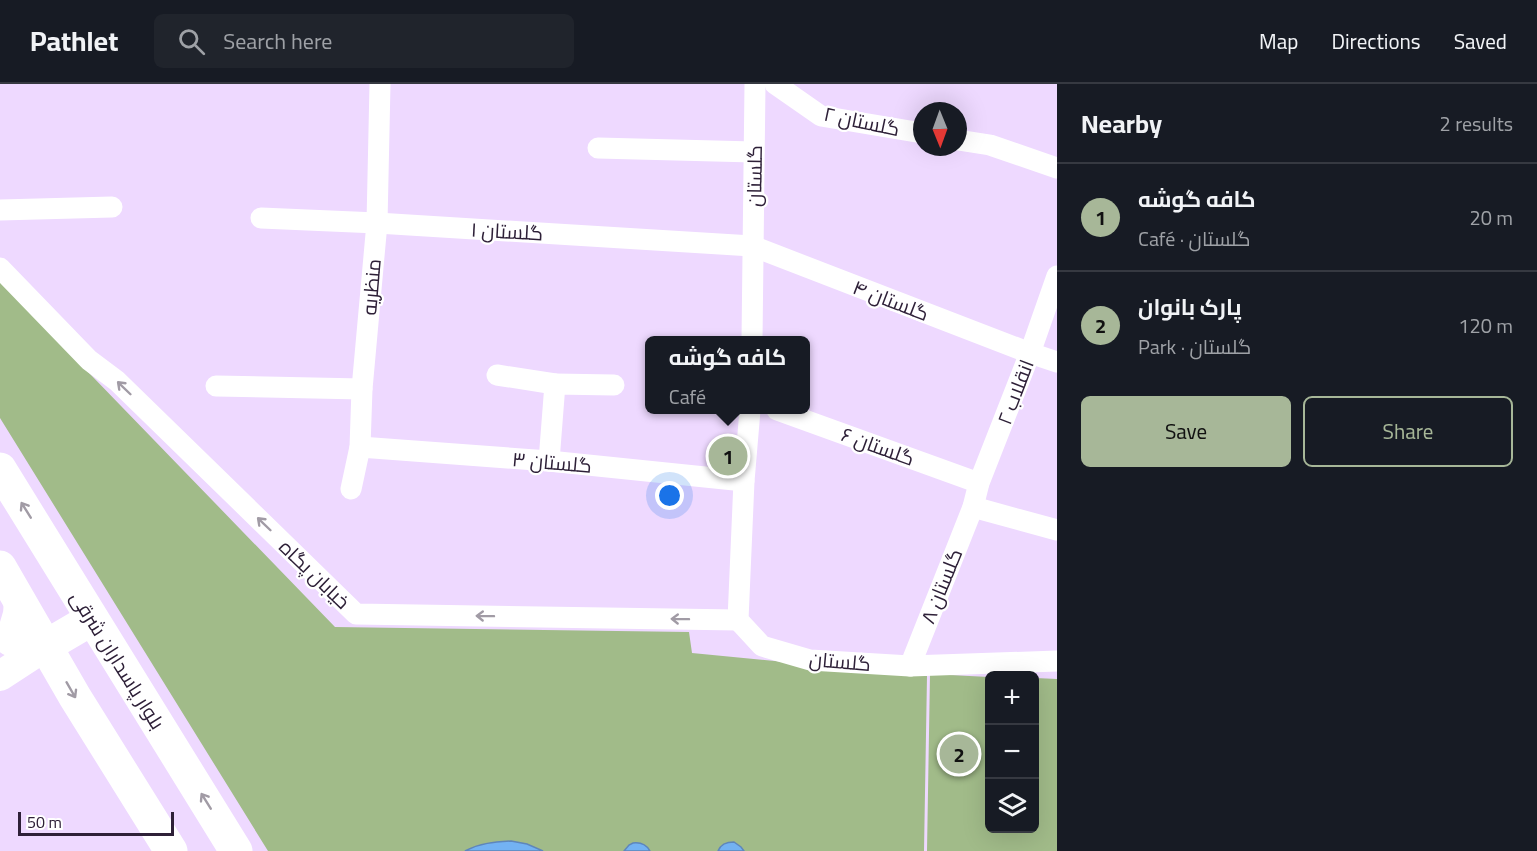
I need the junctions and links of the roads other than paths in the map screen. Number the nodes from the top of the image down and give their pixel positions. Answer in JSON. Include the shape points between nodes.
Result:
{"nodes":[{"id":1,"x":380,"y":84,"type":"edge"},
{"id":2,"x":756,"y":84,"type":"edge"},
{"id":3,"x":775,"y":84,"type":"edge"},
{"id":4,"x":913,"y":132,"type":"edge"},
{"id":5,"x":967,"y":141,"type":"edge"},
{"id":6,"x":598,"y":148,"type":"dead end"},
{"id":7,"x":754,"y":152,"type":"junction"},
{"id":8,"x":1057,"y":168,"type":"edge"},
{"id":9,"x":111,"y":207,"type":"dead end"},
{"id":10,"x":0,"y":210,"type":"edge"},
{"id":11,"x":261,"y":218,"type":"dead end"},
{"id":12,"x":377,"y":223,"type":"junction"},
{"id":13,"x":752,"y":246,"type":"junction"},
{"id":14,"x":0,"y":268,"type":"edge"},
{"id":15,"x":1057,"y":276,"type":"edge"},
{"id":16,"x":752,"y":336,"type":"edge"},
{"id":17,"x":1030,"y":353,"type":"junction"},
{"id":18,"x":1057,"y":362,"type":"edge"},
{"id":19,"x":497,"y":375,"type":"dead end"},
{"id":20,"x":555,"y":384,"type":"junction"},
{"id":21,"x":615,"y":385,"type":"dead end"},
{"id":22,"x":216,"y":386,"type":"dead end"},
{"id":23,"x":362,"y":389,"type":"junction"},
{"id":24,"x":750,"y":414,"type":"edge"},
{"id":25,"x":788,"y":414,"type":"edge"},
{"id":26,"x":360,"y":447,"type":"junction"},
{"id":27,"x":549,"y":461,"type":"junction"},
{"id":28,"x":0,"y":469,"type":"edge"},
{"id":29,"x":744,"y":481,"type":"junction"},
{"id":30,"x":979,"y":483,"type":"junction"},
{"id":31,"x":351,"y":489,"type":"dead end"},
{"id":32,"x":973,"y":507,"type":"junction"},
{"id":33,"x":1057,"y":531,"type":"edge"},
{"id":34,"x":53,"y":555,"type":"junction"},
{"id":35,"x":0,"y":567,"type":"edge"},
{"id":36,"x":87,"y":610,"type":"junction"},
{"id":37,"x":738,"y":620,"type":"junction"},
{"id":38,"x":22,"y":632,"type":"edge"},
{"id":39,"x":1057,"y":661,"type":"edge"},
{"id":40,"x":910,"y":666,"type":"junction"},
{"id":41,"x":0,"y":676,"type":"edge"},
{"id":42,"x":131,"y":681,"type":"junction"},
{"id":43,"x":171,"y":851,"type":"edge"},
{"id":44,"x":237,"y":851,"type":"edge"}],
"edges":[{"from":1,"to":12,"type":"street","name":"منظریه"},
{"from":2,"to":7,"type":"street","name":"گلستان"},
{"from":3,"to":4,"type":"street","name":"گلستان ۲","via":[[821,116]]},
{"from":5,"to":8,"type":"street","via":[[990,145]]},
{"from":6,"to":7,"type":"street"},
{"from":7,"to":13,"type":"street","name":"گلستان"},
{"from":9,"to":10,"type":"street"},
{"from":11,"to":12,"type":"street","name":"گلستان ۱"},
{"from":12,"to":13,"type":"street","name":"گلستان ۱"},
{"from":12,"to":23,"type":"street","name":"منظریه"},
{"from":13,"to":16,"type":"street","name":"گلستان"},
{"from":13,"to":17,"type":"street","name":"گلستان ۴"},
{"from":37,"to":14,"type":"street","name":"خیابان پگاه","one_way":true,"via":[[356,614],[117,381],[89,360]]},
{"from":15,"to":17,"type":"street","name":"انقلاب ۲"},
{"from":17,"to":18,"type":"street","name":"گلستان ۴"},
{"from":17,"to":30,"type":"street","name":"انقلاب ۲"},
{"from":19,"to":20,"type":"street"},
{"from":20,"to":21,"type":"street"},
{"from":20,"to":27,"type":"street"},
{"from":22,"to":23,"type":"street"},
{"from":23,"to":26,"type":"street","name":"منظریه"},
{"from":24,"to":29,"type":"street"},
{"from":25,"to":30,"type":"street","name":"گلستان ۶"},
{"from":26,"to":27,"type":"street","name":"گلستان ۳"},
{"from":26,"to":31,"type":"street","name":"منظریه"},
{"from":27,"to":29,"type":"street","name":"گلستان ۳"},
{"from":34,"to":28,"type":"main road","name":"بلوار پاسداران شرقی","one_way":true},
{"from":29,"to":37,"type":"street"},
{"from":30,"to":32,"type":"street","name":"انقلاب ۲"},
{"from":32,"to":33,"type":"street"},
{"from":32,"to":40,"type":"street","name":"گلستان ۸"},
{"from":34,"to":36,"type":"main road","name":"بلوار پاسداران شرقی"},
{"from":34,"to":42,"type":"street","via":[[74,566],[132,661]]},
{"from":35,"to":38,"type":"main road"},
{"from":36,"to":38,"type":"main road"},
{"from":36,"to":42,"type":"main road","name":"بلوار پاسداران شرقی"},
{"from":37,"to":40,"type":"street","name":"گلستان","via":[[762,646],[810,660]]},
{"from":38,"to":41,"type":"main road"},
{"from":38,"to":43,"type":"main road","one_way":true,"via":[[75,697]]},
{"from":39,"to":40,"type":"street","name":"گلستان"},
{"from":44,"to":42,"type":"main road","name":"بلوار پاسداران شرقی","one_way":true}]}
